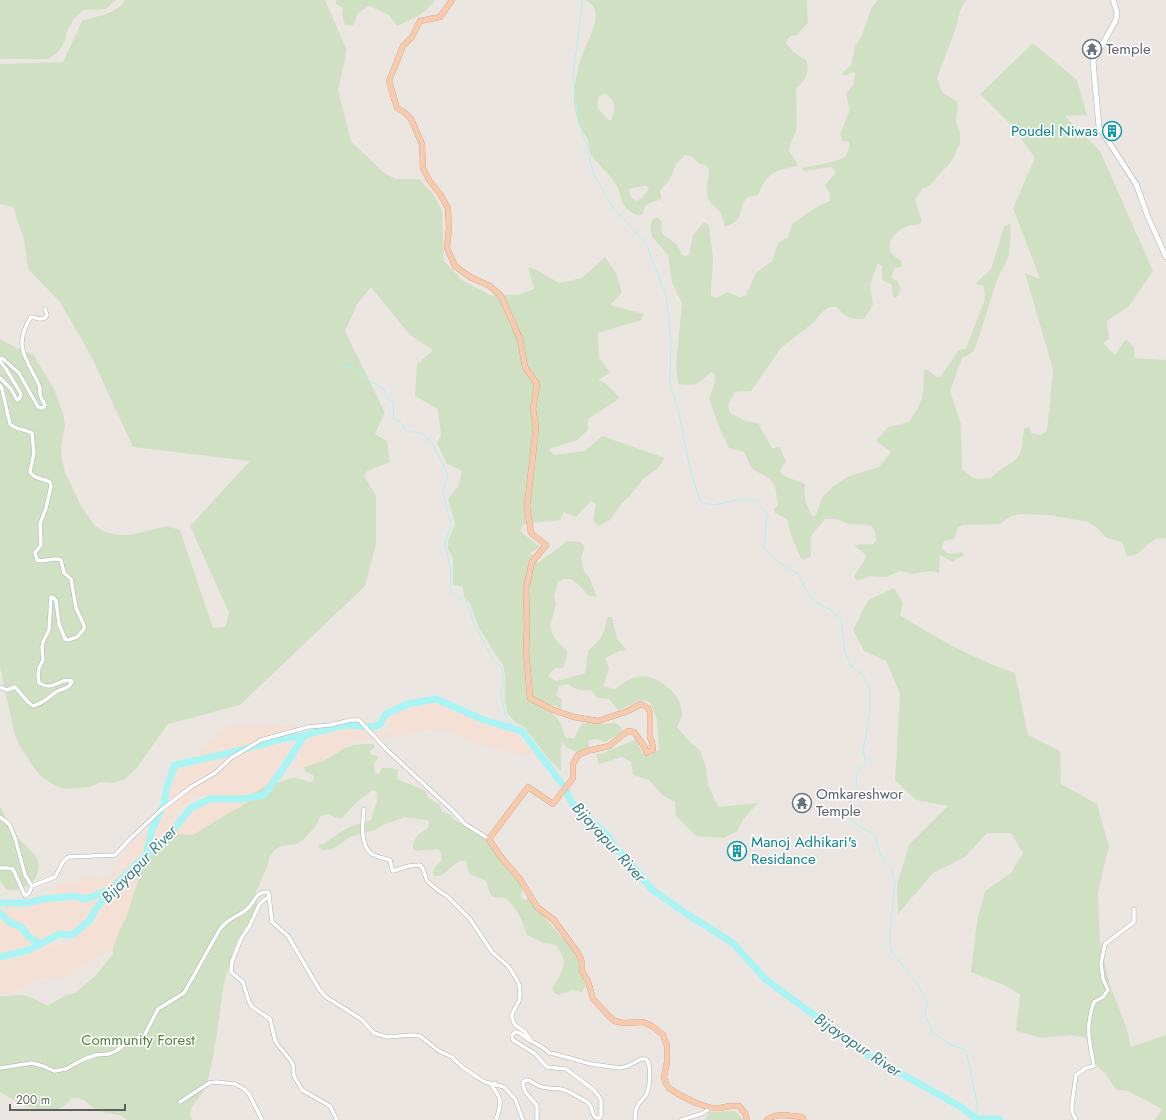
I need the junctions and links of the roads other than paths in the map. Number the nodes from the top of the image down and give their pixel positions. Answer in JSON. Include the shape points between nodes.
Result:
{"nodes":[{"id":1,"x":452,"y":0,"type":"edge"},
{"id":2,"x":1114,"y":0,"type":"edge"},
{"id":3,"x":1166,"y":256,"type":"edge"},
{"id":4,"x":45,"y":309,"type":"dead end"},
{"id":5,"x":0,"y":360,"type":"edge"},
{"id":6,"x":0,"y":378,"type":"edge"},
{"id":7,"x":0,"y":385,"type":"edge"},
{"id":8,"x":0,"y":687,"type":"edge"},
{"id":9,"x":364,"y":808,"type":"dead end"},
{"id":10,"x":0,"y":817,"type":"edge"},
{"id":11,"x":489,"y":839,"type":"junction"},
{"id":12,"x":0,"y":868,"type":"edge"},
{"id":13,"x":32,"y":886,"type":"junction"},
{"id":14,"x":269,"y":896,"type":"junction"},
{"id":15,"x":1134,"y":909,"type":"dead end"},
{"id":16,"x":535,"y":1043,"type":"junction"},
{"id":17,"x":0,"y":1068,"type":"edge"},
{"id":18,"x":495,"y":1083,"type":"junction"},
{"id":19,"x":180,"y":1102,"type":"dead end"},
{"id":20,"x":712,"y":1108,"type":"junction"},
{"id":21,"x":262,"y":1120,"type":"edge"},
{"id":22,"x":338,"y":1120,"type":"edge"},
{"id":23,"x":496,"y":1120,"type":"edge"},
{"id":24,"x":523,"y":1120,"type":"edge"},
{"id":25,"x":537,"y":1120,"type":"edge"},
{"id":26,"x":634,"y":1120,"type":"edge"},
{"id":27,"x":681,"y":1120,"type":"edge"},
{"id":28,"x":747,"y":1120,"type":"edge"},
{"id":29,"x":767,"y":1120,"type":"edge"},
{"id":30,"x":804,"y":1120,"type":"edge"},
{"id":31,"x":1076,"y":1120,"type":"edge"}],
"edges":[{"from":1,"to":11,"type":"main road","via":[[440,16],[420,21],[412,37],[403,46],[389,80],[397,108],[411,119],[422,144],[424,168],[429,180],[448,208],[447,248],[456,266],[502,296],[520,339],[525,367],[537,384],[533,409],[536,428],[527,507],[531,533],[546,544],[532,562],[526,589],[526,650],[530,698],[553,710],[598,721],[641,704],[650,712],[650,738],[653,750],[647,753],[634,732],[628,731],[609,746],[587,751],[578,756],[573,764],[571,781],[553,804],[528,787]]},
{"from":2,"to":3,"type":"main road","via":[[1116,20],[1093,61],[1098,122],[1136,184]]},
{"from":4,"to":5,"type":"street","via":[[45,318],[31,317],[23,335],[23,342],[25,359],[40,386],[45,406],[38,407],[20,373],[2,358]]},
{"from":5,"to":6,"type":"street","via":[[20,392],[20,399],[17,400]]},
{"from":7,"to":8,"type":"street","via":[[10,424],[32,434],[34,453],[30,472],[34,477],[50,482],[46,508],[40,524],[41,545],[35,556],[41,561],[56,558],[61,560],[64,573],[71,579],[76,608],[84,629],[77,637],[65,639],[59,624],[56,601],[51,597],[49,630],[42,647],[43,660],[39,668],[39,683],[53,686],[66,680],[72,681],[71,683],[41,704],[33,706],[15,687],[7,690]]},
{"from":9,"to":16,"type":"street","via":[[362,831],[371,853],[390,860],[393,871],[420,865],[426,881],[447,896],[470,919],[492,952],[509,967],[520,989],[519,1001],[512,1014],[513,1022]]},
{"from":10,"to":13,"type":"street","via":[[9,824],[25,875]]},
{"from":11,"to":13,"type":"street","via":[[465,824],[359,720],[351,720],[308,727],[261,740],[191,787],[115,855],[68,856],[55,877]]},
{"from":11,"to":20,"type":"main road","via":[[520,879],[537,907],[554,920],[578,952],[593,999],[615,1021],[643,1022],[661,1033],[666,1042],[666,1084],[678,1094]]},
{"from":12,"to":13,"type":"street","via":[[13,869],[25,896]]},
{"from":14,"to":17,"type":"street","via":[[268,892],[258,894],[249,908],[227,921],[184,993],[158,1009],[144,1036],[128,1041],[113,1052],[82,1060],[66,1069],[54,1071],[32,1063]]},
{"from":14,"to":18,"type":"street","via":[[272,922],[288,936],[326,997],[361,1019],[374,1033],[387,1038],[420,1036],[477,1077]]},
{"from":14,"to":22,"type":"street","via":[[261,903],[241,939],[232,961],[231,972],[243,982],[252,1007],[270,1019],[275,1040],[291,1060],[294,1076],[302,1090],[332,1108]]},
{"from":15,"to":31,"type":"street","via":[[1134,922],[1105,944],[1101,963],[1103,979],[1108,990],[1094,1002],[1091,1012],[1088,1032],[1094,1066],[1076,1075],[1072,1112]]},
{"from":16,"to":25,"type":"street","via":[[518,1032],[512,1035],[513,1040],[534,1053],[547,1068],[566,1069],[595,1091],[601,1103],[601,1116],[596,1118],[587,1102],[565,1090],[545,1088],[526,1080],[523,1086],[538,1106]]},
{"from":16,"to":26,"type":"street","via":[[549,1053],[591,1064],[624,1068],[646,1059],[650,1067],[648,1090],[637,1105]]},
{"from":18,"to":23,"type":"street","via":[[492,1085],[499,1097],[500,1105]]},
{"from":18,"to":24,"type":"street","via":[[512,1095]]},
{"from":19,"to":21,"type":"street","via":[[209,1083],[235,1084],[249,1094]]},
{"from":20,"to":27,"type":"street"},
{"from":20,"to":28,"type":"main road","via":[[738,1106],[745,1113]]},
{"from":29,"to":30,"type":"main road","via":[[771,1116],[779,1115],[802,1117]]}]}
